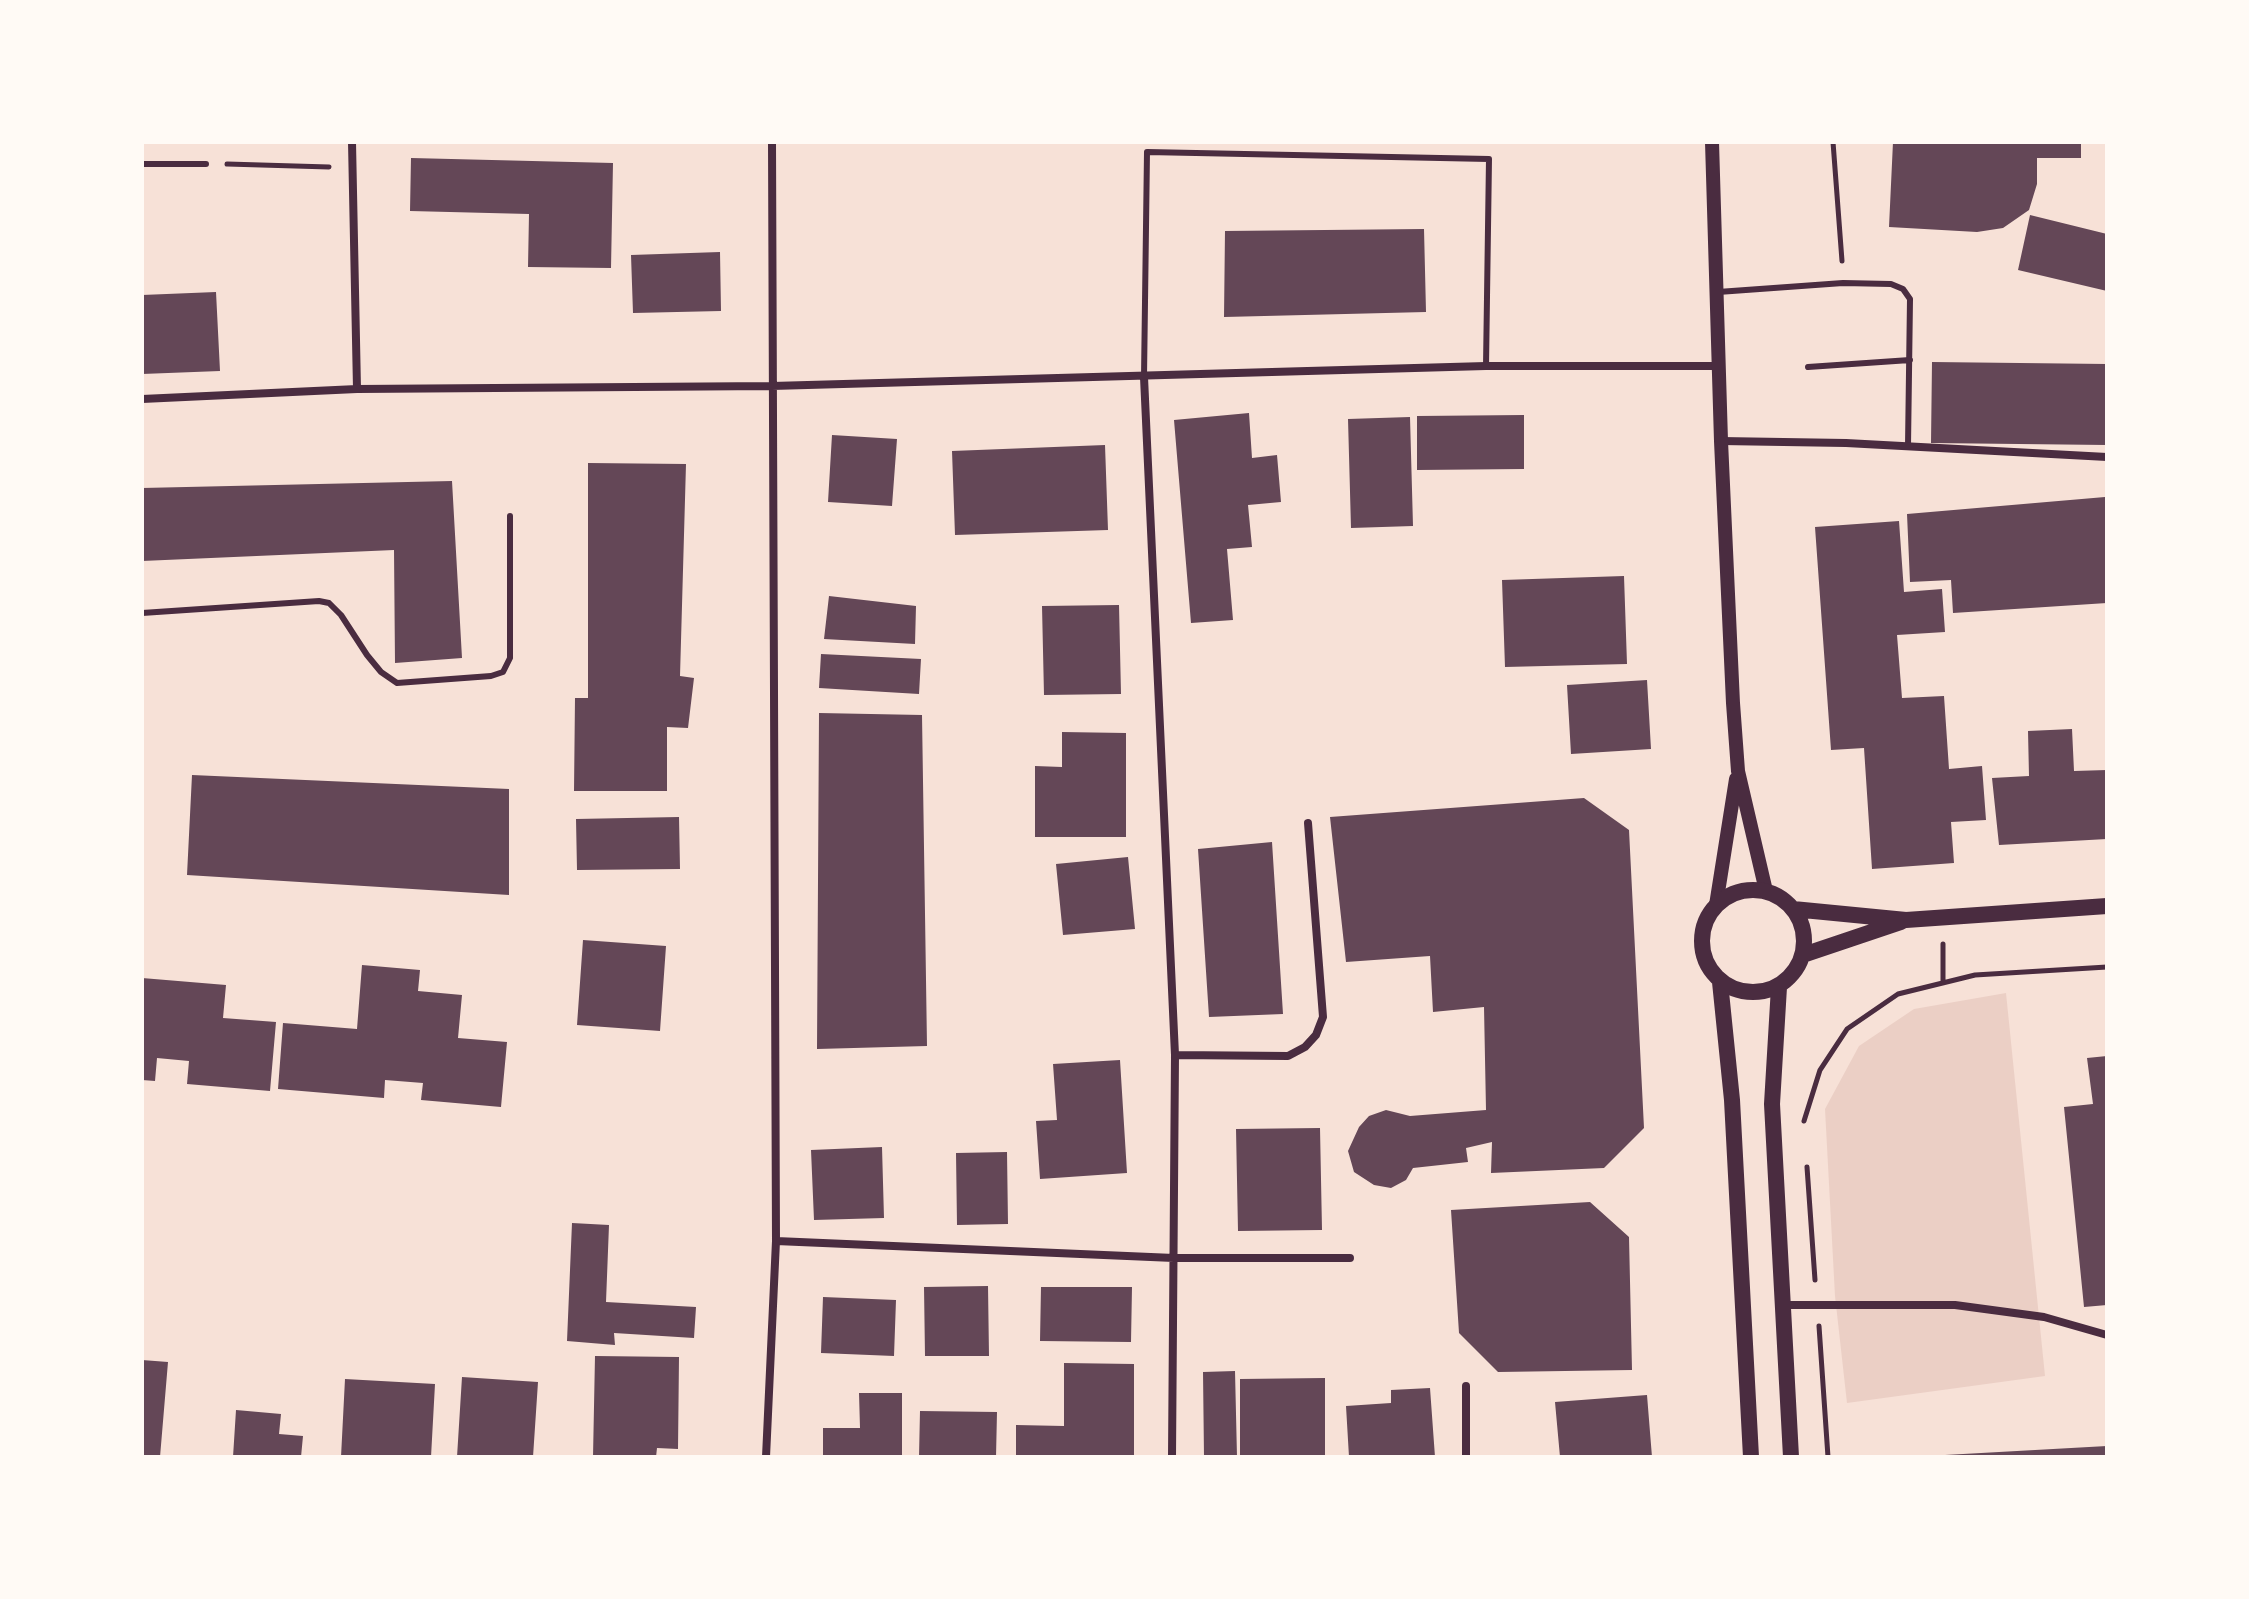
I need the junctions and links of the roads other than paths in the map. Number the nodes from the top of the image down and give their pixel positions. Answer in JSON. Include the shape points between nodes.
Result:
{"nodes":[{"id":1,"x":352,"y":142,"type":"edge"},
{"id":2,"x":772,"y":142,"type":"edge"},
{"id":3,"x":1712,"y":142,"type":"edge"},
{"id":4,"x":142,"y":164,"type":"edge"},
{"id":5,"x":206,"y":164,"type":"road end"},
{"id":6,"x":1718,"y":292,"type":"junction"},
{"id":7,"x":1910,"y":360,"type":"junction"},
{"id":8,"x":1486,"y":366,"type":"junction"},
{"id":9,"x":1719,"y":366,"type":"junction"},
{"id":10,"x":1808,"y":367,"type":"dead end"},
{"id":11,"x":1144,"y":377,"type":"junction"},
{"id":12,"x":772,"y":386,"type":"junction"},
{"id":13,"x":357,"y":389,"type":"junction"},
{"id":14,"x":142,"y":399,"type":"edge"},
{"id":15,"x":1721,"y":441,"type":"junction"},
{"id":16,"x":1908,"y":446,"type":"junction"},
{"id":17,"x":2107,"y":457,"type":"edge"},
{"id":18,"x":510,"y":516,"type":"dead end"},
{"id":19,"x":142,"y":613,"type":"edge"},
{"id":20,"x":1738,"y":771,"type":"junction"},
{"id":21,"x":1308,"y":823,"type":"dead end"},
{"id":22,"x":1766,"y":891,"type":"junction"},
{"id":23,"x":1716,"y":905,"type":"junction"},
{"id":24,"x":2107,"y":906,"type":"edge"},
{"id":25,"x":1793,"y":909,"type":"junction"},
{"id":26,"x":1906,"y":920,"type":"junction"},
{"id":27,"x":1803,"y":955,"type":"junction"},
{"id":28,"x":1720,"y":982,"type":"junction"},
{"id":29,"x":1779,"y":987,"type":"junction"},
{"id":30,"x":1175,"y":1055,"type":"junction"},
{"id":31,"x":776,"y":1241,"type":"junction"},
{"id":32,"x":1174,"y":1258,"type":"junction"},
{"id":33,"x":1350,"y":1258,"type":"dead end"},
{"id":34,"x":1782,"y":1305,"type":"junction"},
{"id":35,"x":2107,"y":1335,"type":"edge"},
{"id":36,"x":1466,"y":1386,"type":"dead end"},
{"id":37,"x":766,"y":1457,"type":"edge"},
{"id":38,"x":1172,"y":1457,"type":"edge"},
{"id":39,"x":1466,"y":1457,"type":"edge"},
{"id":40,"x":1751,"y":1457,"type":"edge"},
{"id":41,"x":1791,"y":1457,"type":"edge"}],
"edges":[{"from":1,"to":13,"type":"street"},
{"from":2,"to":12,"type":"street"},
{"from":3,"to":6,"type":"street"},
{"from":4,"to":5,"type":"lane"},
{"from":6,"to":7,"type":"lane","via":[[1891,284],[1910,299]]},
{"from":6,"to":9,"type":"street"},
{"from":7,"to":10,"type":"lane"},
{"from":7,"to":16,"type":"lane"},
{"from":8,"to":9,"type":"street"},
{"from":8,"to":11,"type":"street"},
{"from":8,"to":11,"type":"lane","via":[[1489,159],[1147,152]]},
{"from":9,"to":15,"type":"street"},
{"from":11,"to":12,"type":"street"},
{"from":11,"to":30,"type":"street"},
{"from":12,"to":13,"type":"street"},
{"from":12,"to":31,"type":"street"},
{"from":13,"to":14,"type":"street"},
{"from":15,"to":16,"type":"street"},
{"from":15,"to":20,"type":"street"},
{"from":16,"to":17,"type":"street"},
{"from":18,"to":19,"type":"lane","via":[[510,658],[503,672],[491,676],[397,683],[367,655],[341,615],[319,601]]},
{"from":20,"to":22,"type":"street"},
{"from":20,"to":23,"type":"street"},
{"from":21,"to":30,"type":"street","via":[[1323,1017],[1316,1035],[1288,1056]]},
{"from":22,"to":23,"type":"main road","via":[[1730,894]]},
{"from":22,"to":25,"type":"main road"},
{"from":23,"to":28,"type":"main road","via":[[1704,923],[1701,948]]},
{"from":24,"to":26,"type":"main road"},
{"from":25,"to":26,"type":"main road"},
{"from":25,"to":27,"type":"main road","via":[[1805,937]]},
{"from":26,"to":27,"type":"main road"},
{"from":27,"to":29,"type":"main road"},
{"from":28,"to":29,"type":"main road","via":[[1743,992]]},
{"from":28,"to":40,"type":"main road","via":[[1732,1100]]},
{"from":29,"to":34,"type":"main road","via":[[1772,1104]]},
{"from":30,"to":32,"type":"street"},
{"from":31,"to":32,"type":"street"},
{"from":31,"to":37,"type":"street"},
{"from":32,"to":33,"type":"street"},
{"from":32,"to":38,"type":"street"},
{"from":34,"to":35,"type":"street","via":[[1955,1305],[2044,1317]]},
{"from":34,"to":41,"type":"main road"},
{"from":36,"to":39,"type":"street"}]}
